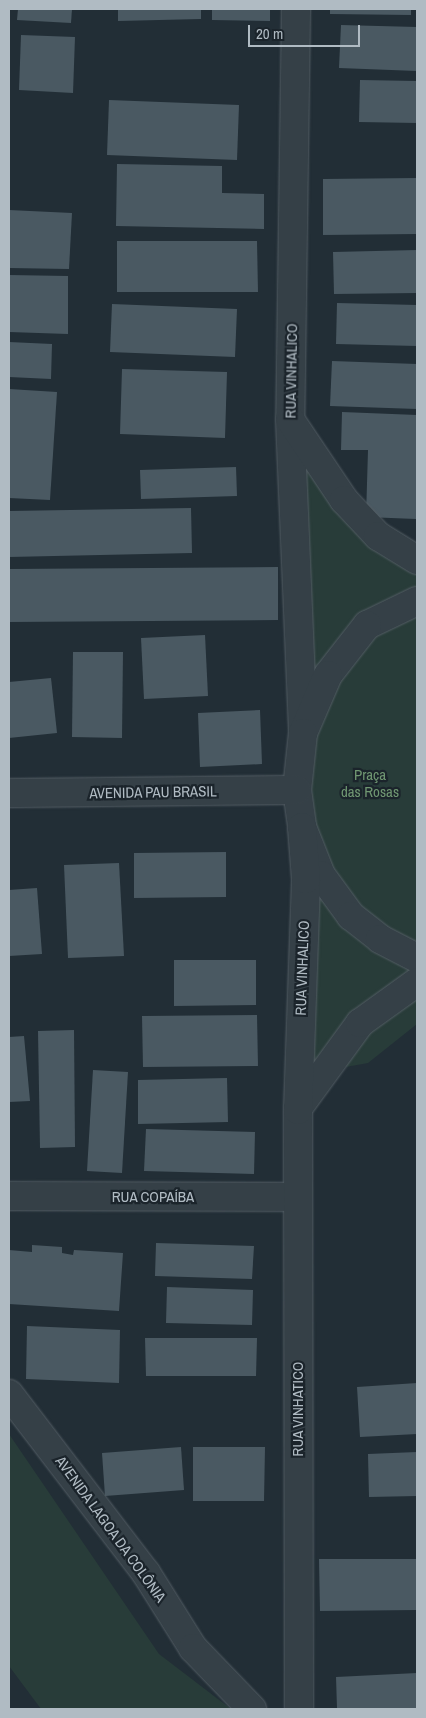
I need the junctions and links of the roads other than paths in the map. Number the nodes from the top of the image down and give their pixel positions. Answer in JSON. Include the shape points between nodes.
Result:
{"nodes":[{"id":1,"x":296,"y":9,"type":"edge"},
{"id":2,"x":290,"y":419,"type":"junction"},
{"id":3,"x":417,"y":560,"type":"edge"},
{"id":4,"x":417,"y":600,"type":"edge"},
{"id":5,"x":303,"y":733,"type":"junction"},
{"id":6,"x":297,"y":790,"type":"junction"},
{"id":7,"x":9,"y":793,"type":"edge"},
{"id":8,"x":302,"y":827,"type":"junction"},
{"id":9,"x":417,"y":958,"type":"edge"},
{"id":10,"x":417,"y":982,"type":"edge"},
{"id":11,"x":298,"y":1110,"type":"junction"},
{"id":12,"x":9,"y":1196,"type":"edge"},
{"id":13,"x":298,"y":1197,"type":"junction"},
{"id":14,"x":9,"y":1394,"type":"edge"},
{"id":15,"x":252,"y":1709,"type":"edge"},
{"id":16,"x":299,"y":1709,"type":"edge"}],
"edges":[{"from":1,"to":2,"type":"street","name":"RUA VINHALICO"},
{"from":2,"to":3,"type":"street","via":[[344,500],[378,536]]},
{"from":2,"to":5,"type":"street","name":"RUA VINHALICO"},
{"from":4,"to":5,"type":"street","via":[[367,625],[328,675]]},
{"from":5,"to":6,"type":"street"},
{"from":6,"to":7,"type":"street","name":"AVENIDA PAU BRASIL"},
{"from":6,"to":8,"type":"street"},
{"from":8,"to":9,"type":"street","via":[[321,875],[351,916],[380,939]]},
{"from":8,"to":11,"type":"street","name":"RUA VINHALICO","via":[[306,880]]},
{"from":10,"to":11,"type":"street","via":[[360,1023]]},
{"from":11,"to":13,"type":"street","name":"RUA VINHATICO"},
{"from":12,"to":13,"type":"street","name":"RUA COPAÍBA"},
{"from":13,"to":16,"type":"street","name":"RUA VINHATICO"},
{"from":14,"to":15,"type":"street","name":"AVENIDA LAGOA DA COLÔNIA","via":[[146,1573],[192,1648]]}]}
